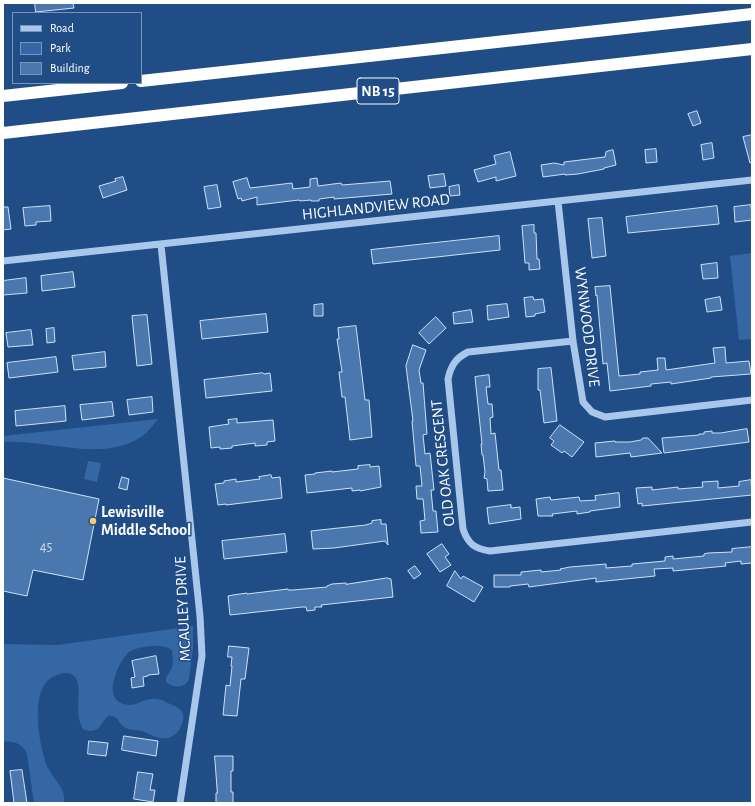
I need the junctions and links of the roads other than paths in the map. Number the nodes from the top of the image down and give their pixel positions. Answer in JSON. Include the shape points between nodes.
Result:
{"nodes":[{"id":1,"x":752,"y":14,"type":"edge"},
{"id":2,"x":752,"y":49,"type":"edge"},
{"id":3,"x":142,"y":81,"type":"edge"},
{"id":4,"x":113,"y":84,"type":"edge"},
{"id":5,"x":3,"y":96,"type":"edge"},
{"id":6,"x":3,"y":133,"type":"edge"},
{"id":7,"x":752,"y":180,"type":"edge"},
{"id":8,"x":558,"y":201,"type":"junction"},
{"id":9,"x":161,"y":245,"type":"junction"},
{"id":10,"x":3,"y":261,"type":"edge"},
{"id":11,"x":573,"y":341,"type":"junction"},
{"id":12,"x":752,"y":400,"type":"edge"},
{"id":13,"x":752,"y":522,"type":"edge"},
{"id":14,"x":180,"y":803,"type":"edge"}],
"edges":[{"from":1,"to":3,"type":"highway","number":"NB 15"},
{"from":2,"to":6,"type":"highway","number":"NB 15"},
{"from":4,"to":5,"type":"highway"},
{"from":7,"to":8,"type":"street","name":"HIGHLANDVIEW ROAD"},
{"from":8,"to":9,"type":"street","name":"HIGHLANDVIEW ROAD"},
{"from":8,"to":11,"type":"street","name":"WYNWOOD DRIVE"},
{"from":9,"to":10,"type":"street","name":"HIGHLANDVIEW ROAD"},
{"from":9,"to":14,"type":"street","name":"MCAULEY DRIVE","via":[[202,656]]},
{"from":11,"to":12,"type":"street","name":"WYNWOOD DRIVE","via":[[583,402],[592,412],[605,417]]},
{"from":11,"to":13,"type":"street","name":"OLD OAK CRESCENT","via":[[468,352],[460,356],[450,369],[448,378],[463,529],[472,544],[490,551]]}]}
